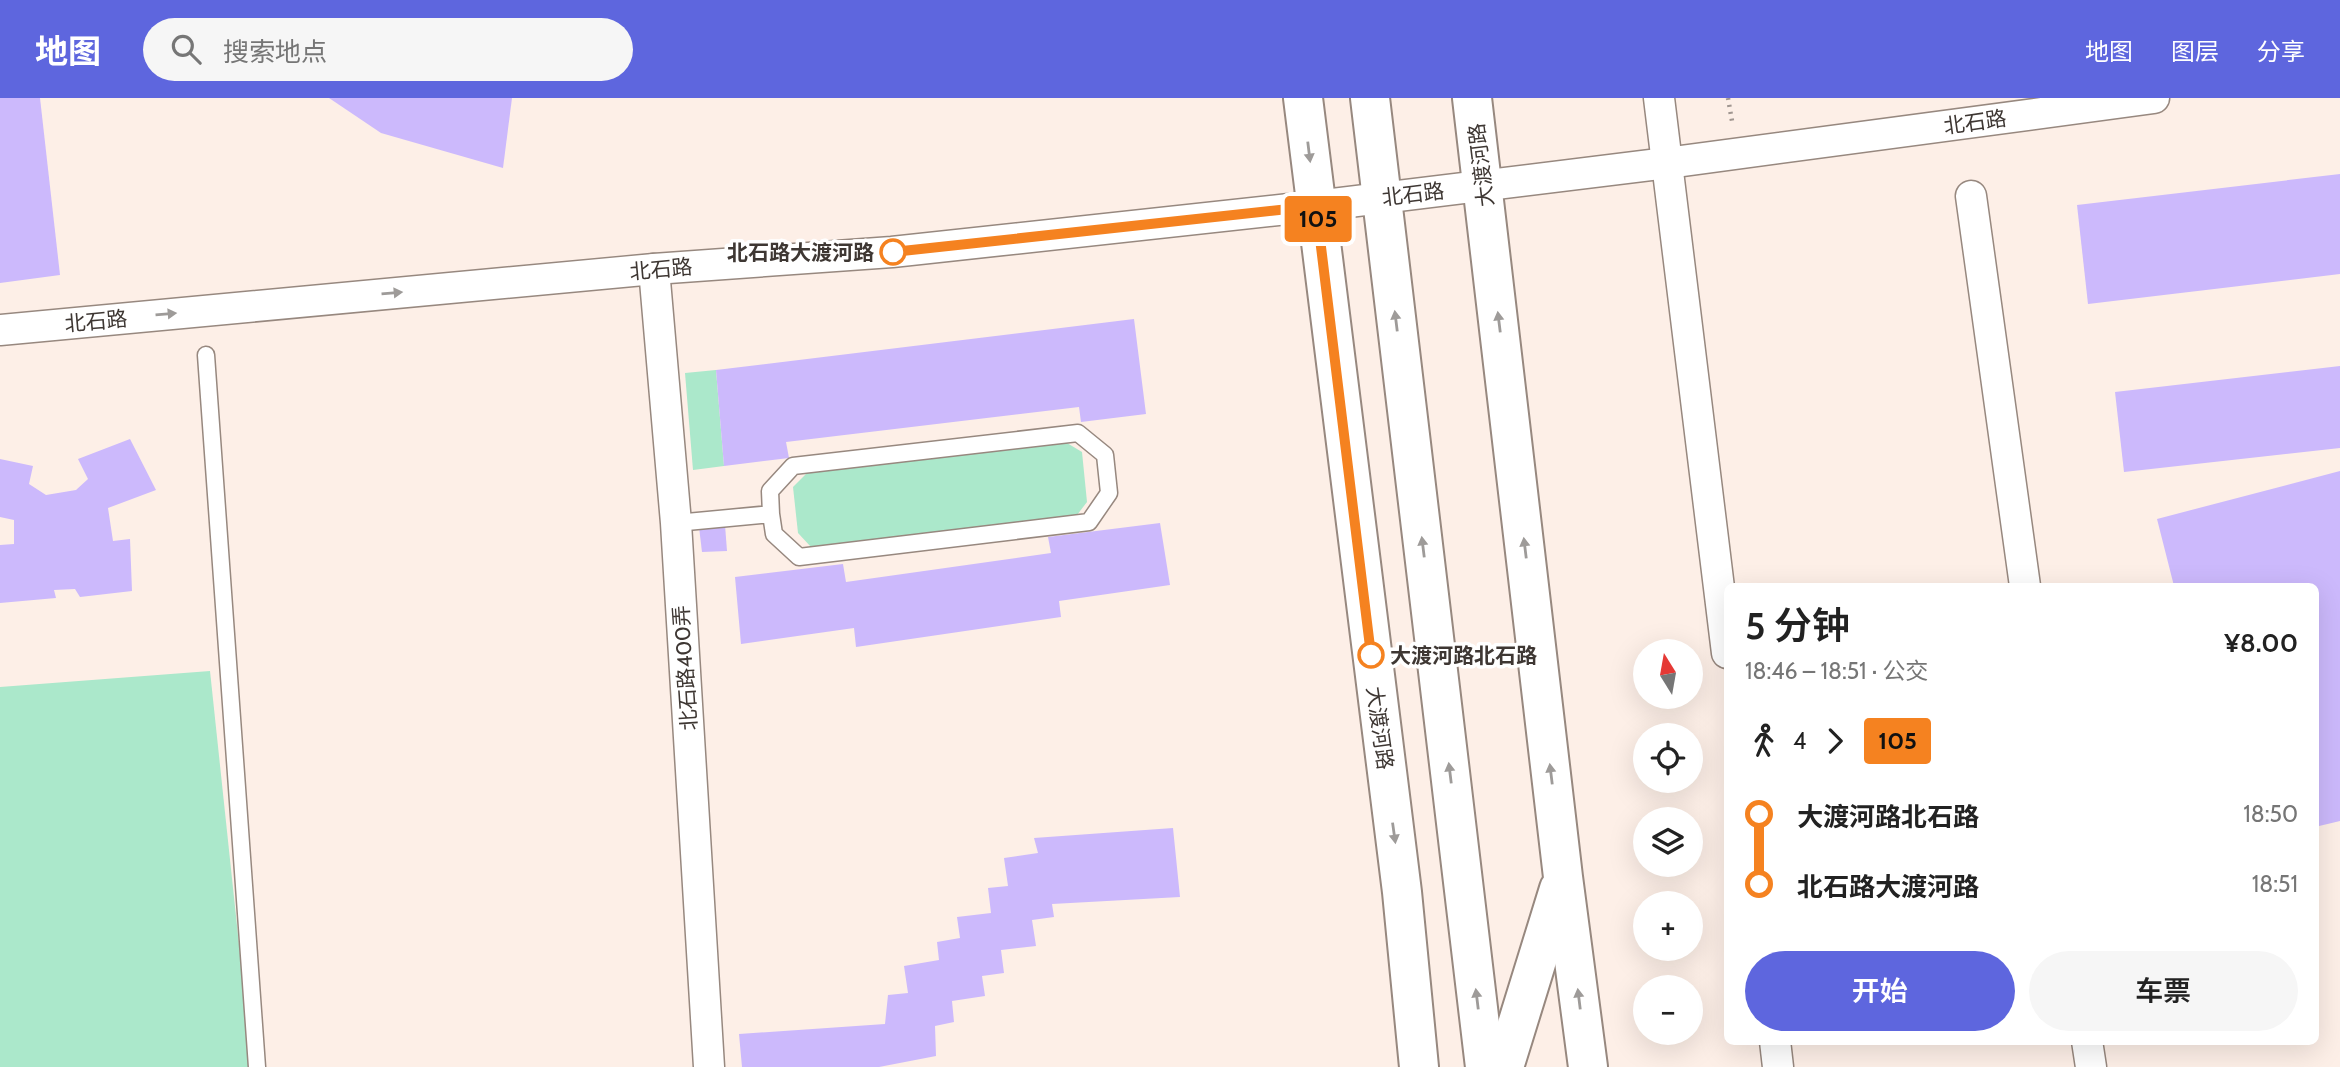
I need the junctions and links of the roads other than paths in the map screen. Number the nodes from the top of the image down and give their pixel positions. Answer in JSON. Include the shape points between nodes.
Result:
{"nodes":[{"id":1,"x":1303,"y":98,"type":"edge"},
{"id":2,"x":1370,"y":98,"type":"edge"},
{"id":3,"x":1472,"y":98,"type":"edge"},
{"id":4,"x":1659,"y":98,"type":"edge"},
{"id":5,"x":2154,"y":98,"type":"edge"},
{"id":6,"x":1667,"y":163,"type":"junction"},
{"id":7,"x":1483,"y":185,"type":"junction"},
{"id":8,"x":1971,"y":196,"type":"dead end"},
{"id":9,"x":1381,"y":198,"type":"junction"},
{"id":10,"x":1316,"y":206,"type":"junction"},
{"id":11,"x":654,"y":269,"type":"junction"},
{"id":12,"x":0,"y":330,"type":"edge"},
{"id":13,"x":206,"y":355,"type":"dead end"},
{"id":14,"x":771,"y":514,"type":"junction"},
{"id":15,"x":676,"y":523,"type":"junction"},
{"id":16,"x":2025,"y":583,"type":"edge"},
{"id":17,"x":1724,"y":628,"type":"edge"},
{"id":18,"x":1563,"y":877,"type":"junction"},
{"id":19,"x":1775,"y":1045,"type":"edge"},
{"id":20,"x":2088,"y":1045,"type":"edge"},
{"id":21,"x":257,"y":1067,"type":"edge"},
{"id":22,"x":709,"y":1067,"type":"edge"},
{"id":23,"x":1419,"y":1067,"type":"edge"},
{"id":24,"x":1485,"y":1067,"type":"edge"},
{"id":25,"x":1504,"y":1067,"type":"edge"},
{"id":26,"x":1588,"y":1067,"type":"edge"},
{"id":27,"x":1778,"y":1067,"type":"edge"},
{"id":28,"x":2091,"y":1067,"type":"edge"}],
"edges":[{"from":1,"to":10,"type":"main road","name":"大渡河路","one_way":true},
{"from":2,"to":9,"type":"main road"},
{"from":3,"to":7,"type":"main road","name":"大渡河路"},
{"from":4,"to":6,"type":"street"},
{"from":5,"to":6,"type":"street","name":"北石路"},
{"from":6,"to":7,"type":"street","name":"北石路"},
{"from":6,"to":17,"type":"street"},
{"from":7,"to":9,"type":"street","name":"北石路"},
{"from":18,"to":7,"type":"main road","name":"大渡河路","one_way":true},
{"from":8,"to":16,"type":"street"},
{"from":9,"to":10,"type":"street","name":"北石路"},
{"from":24,"to":9,"type":"main road","one_way":true},
{"from":10,"to":11,"type":"street","name":"北石路","via":[[892,252]]},
{"from":10,"to":23,"type":"main road","name":"大渡河路","one_way":true,"via":[[1402,892]]},
{"from":12,"to":11,"type":"street","name":"北石路","one_way":true},
{"from":11,"to":15,"type":"street","name":"北石路400弄"},
{"from":13,"to":21,"type":"lane"},
{"from":14,"to":14,"type":"lane","via":[[774,534],[799,557],[1089,522],[1109,493],[1105,455],[1078,432],[793,466],[770,491]]},
{"from":14,"to":15,"type":"lane"},
{"from":15,"to":22,"type":"street","name":"北石路400弄"},
{"from":18,"to":25,"type":"main road"},
{"from":26,"to":18,"type":"main road","name":"大渡河路","one_way":true},
{"from":19,"to":27,"type":"street"},
{"from":20,"to":28,"type":"street"}]}
